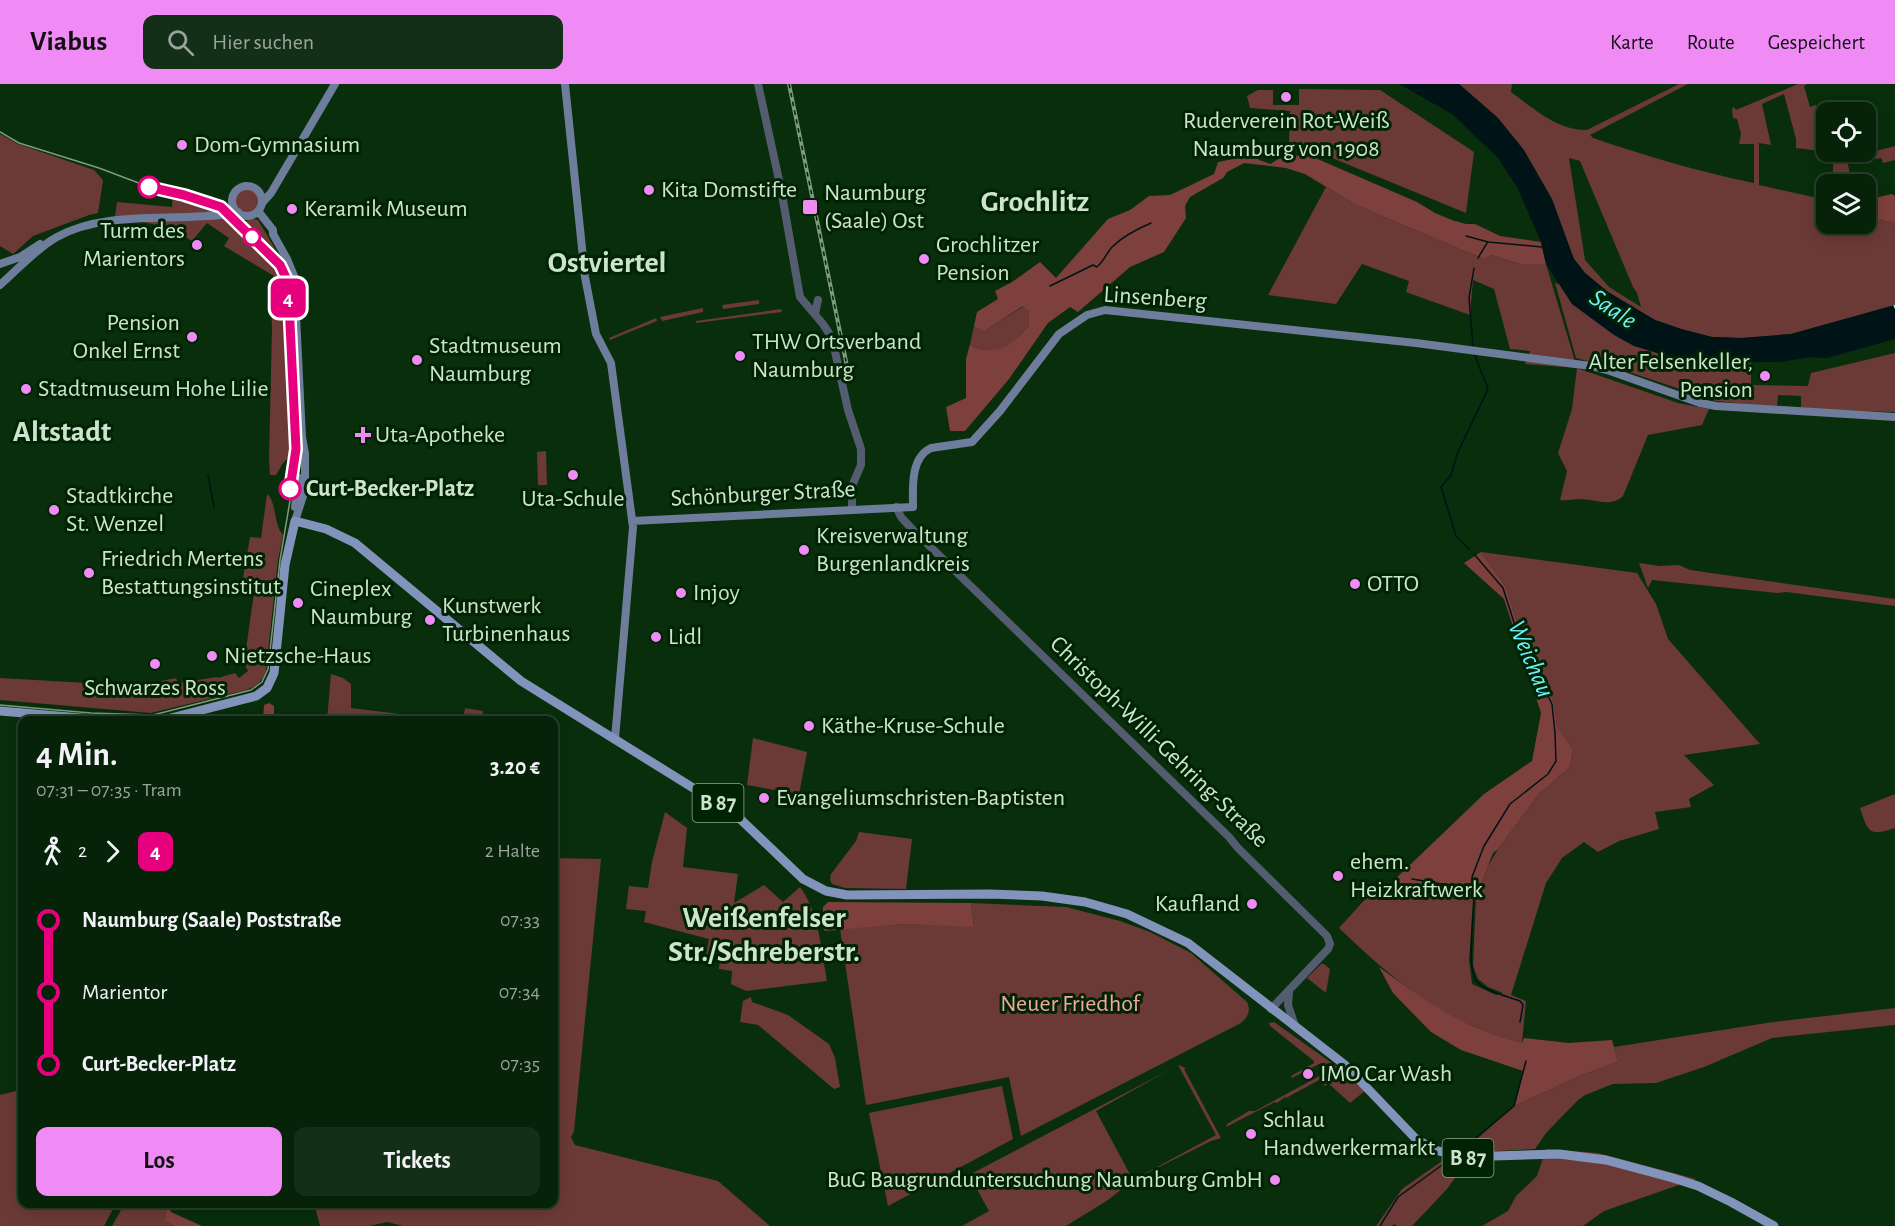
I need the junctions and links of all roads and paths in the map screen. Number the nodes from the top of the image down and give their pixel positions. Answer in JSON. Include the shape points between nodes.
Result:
{"nodes":[{"id":1,"x":335,"y":84,"type":"edge"},
{"id":2,"x":565,"y":84,"type":"edge"},
{"id":3,"x":758,"y":84,"type":"edge"},
{"id":4,"x":273,"y":188,"type":"junction"},
{"id":5,"x":258,"y":190,"type":"junction"},
{"id":6,"x":233,"y":204,"type":"junction"},
{"id":7,"x":260,"y":207,"type":"junction"},
{"id":8,"x":238,"y":212,"type":"junction"},
{"id":9,"x":222,"y":214,"type":"junction"},
{"id":10,"x":20,"y":261,"type":"junction"},
{"id":11,"x":0,"y":264,"type":"edge"},
{"id":12,"x":0,"y":285,"type":"edge"},
{"id":13,"x":818,"y":300,"type":"dead end"},
{"id":14,"x":815,"y":314,"type":"junction"},
{"id":15,"x":1895,"y":417,"type":"edge"},
{"id":16,"x":896,"y":507,"type":"junction"},
{"id":17,"x":852,"y":510,"type":"junction"},
{"id":18,"x":295,"y":520,"type":"junction"},
{"id":19,"x":632,"y":521,"type":"junction"},
{"id":20,"x":0,"y":711,"type":"edge"},
{"id":21,"x":58,"y":716,"type":"edge"},
{"id":22,"x":178,"y":716,"type":"edge"},
{"id":23,"x":615,"y":739,"type":"junction"},
{"id":24,"x":1289,"y":992,"type":"junction"},
{"id":25,"x":1271,"y":1009,"type":"junction"},
{"id":26,"x":1295,"y":1027,"type":"junction"},
{"id":27,"x":1774,"y":1226,"type":"edge"}],
"edges":[{"from":1,"to":4,"type":"main road"},
{"from":2,"to":19,"type":"main road","via":[[585,277],[598,340],[611,363]]},
{"from":3,"to":14,"type":"street","via":[[799,291]]},
{"from":4,"to":5,"type":"main road"},
{"from":4,"to":7,"type":"main road"},
{"from":5,"to":6,"type":"main road","via":[[251,186],[240,188],[233,195]]},
{"from":5,"to":7,"type":"main road","via":[[262,196]]},
{"from":6,"to":8,"type":"main road"},
{"from":6,"to":9,"type":"main road"},
{"from":7,"to":8,"type":"main road","via":[[249,216]]},
{"from":7,"to":18,"type":"main road","via":[[294,276],[305,454],[303,496]]},
{"from":8,"to":9,"type":"main road"},
{"from":9,"to":10,"type":"main road","via":[[80,227]]},
{"from":10,"to":11,"type":"main road"},
{"from":10,"to":12,"type":"main road"},
{"from":13,"to":14,"type":"street"},
{"from":14,"to":17,"type":"street","via":[[832,338],[862,453],[852,486]]},
{"from":15,"to":16,"type":"main road","name":"Linsenberg","via":[[1711,405],[1597,367],[1116,310],[1094,312],[1059,334],[972,442],[925,451],[914,470],[913,507]]},
{"from":16,"to":17,"type":"main road","name":"Schönburger Straße"},
{"from":16,"to":24,"type":"street","name":"Christoph-Willi-Gehring-Straße","via":[[912,529],[1326,933],[1328,949]]},
{"from":17,"to":19,"type":"main road","name":"Schönburger Straße"},
{"from":18,"to":22,"type":"main road","via":[[269,685],[256,696]]},
{"from":18,"to":23,"type":"main road","number":"B 87","via":[[355,543],[521,681]]},
{"from":19,"to":23,"type":"main road"},
{"from":20,"to":21,"type":"main road"},
{"from":23,"to":25,"type":"main road","number":"B 87","via":[[735,814],[799,875],[822,889],[854,896],[990,894],[1085,902],[1174,934]]},
{"from":24,"to":25,"type":"street","name":"Christoph-Willi-Gehring-Straße"},
{"from":24,"to":26,"type":"street","via":[[1288,1005]]},
{"from":25,"to":26,"type":"main road","number":"B 87"},
{"from":26,"to":27,"type":"main road","number":"B 87","via":[[1360,1078],[1416,1139],[1441,1153],[1474,1158],[1548,1154],[1596,1158],[1698,1186]]}]}
